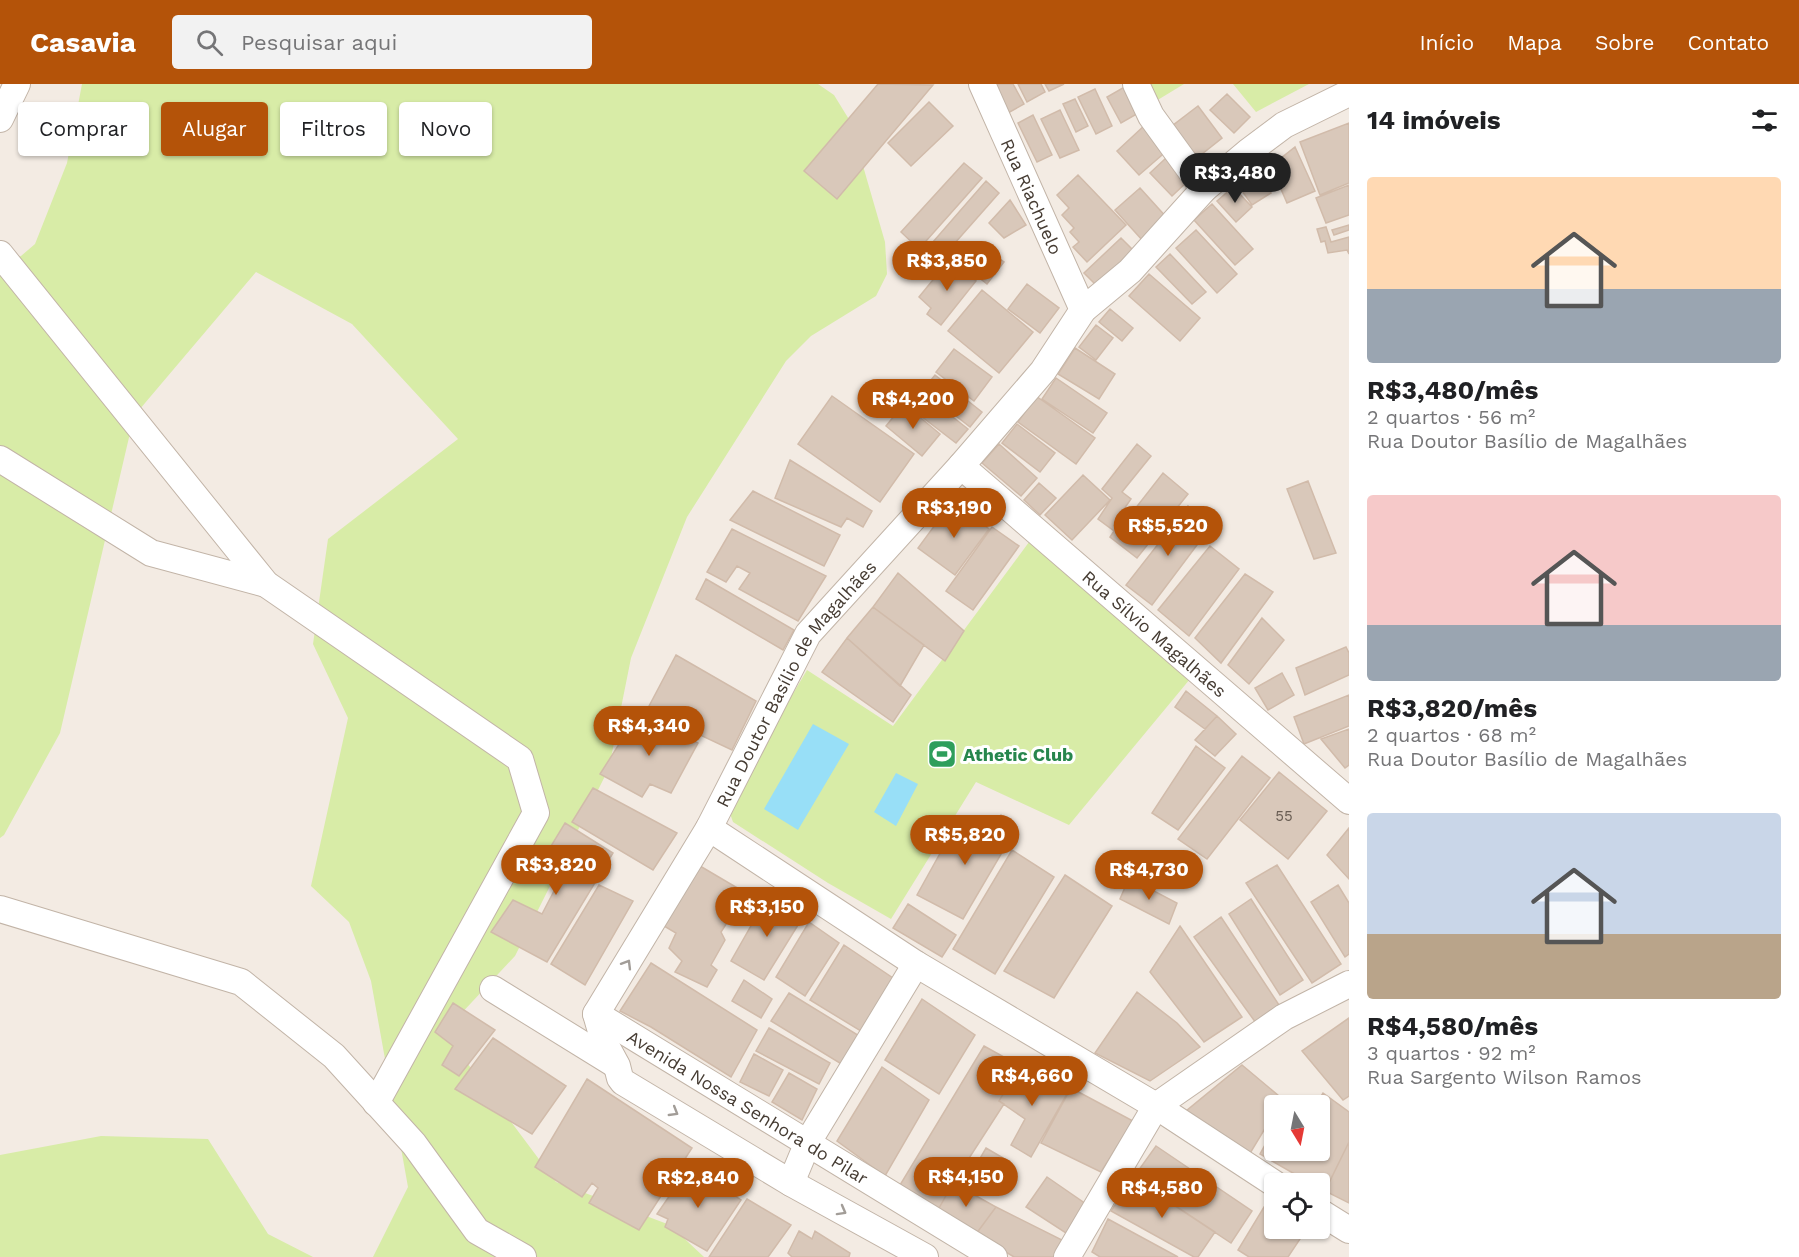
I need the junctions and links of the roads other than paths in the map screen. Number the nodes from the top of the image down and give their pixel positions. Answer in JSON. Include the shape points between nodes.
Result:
{"nodes":[{"id":1,"x":17,"y":84,"type":"edge"},
{"id":2,"x":982,"y":84,"type":"edge"},
{"id":3,"x":1136,"y":84,"type":"edge"},
{"id":4,"x":1349,"y":93,"type":"edge"},
{"id":5,"x":0,"y":119,"type":"edge"},
{"id":6,"x":1204,"y":189,"type":"junction"},
{"id":7,"x":0,"y":254,"type":"edge"},
{"id":8,"x":1083,"y":310,"type":"junction"},
{"id":9,"x":0,"y":459,"type":"edge"},
{"id":10,"x":961,"y":466,"type":"junction"},
{"id":11,"x":266,"y":584,"type":"junction"},
{"id":12,"x":1349,"y":801,"type":"edge"},
{"id":13,"x":709,"y":828,"type":"junction"},
{"id":14,"x":0,"y":909,"type":"edge"},
{"id":15,"x":916,"y":964,"type":"junction"},
{"id":16,"x":1349,"y":984,"type":"edge"},
{"id":17,"x":493,"y":989,"type":"dead end"},
{"id":18,"x":596,"y":1014,"type":"junction"},
{"id":19,"x":620,"y":1074,"type":"junction"},
{"id":20,"x":376,"y":1103,"type":"junction"},
{"id":21,"x":1156,"y":1106,"type":"junction"},
{"id":22,"x":808,"y":1142,"type":"junction"},
{"id":23,"x":1264,"y":1177,"type":"edge"},
{"id":24,"x":791,"y":1183,"type":"junction"},
{"id":25,"x":1330,"y":1218,"type":"edge"},
{"id":26,"x":1349,"y":1230,"type":"edge"},
{"id":27,"x":523,"y":1257,"type":"edge"},
{"id":28,"x":925,"y":1257,"type":"edge"},
{"id":29,"x":994,"y":1257,"type":"edge"},
{"id":30,"x":1067,"y":1257,"type":"edge"}],
"edges":[{"from":1,"to":5,"type":"street"},
{"from":2,"to":8,"type":"street","name":"Rua Riachuelo"},
{"from":3,"to":6,"type":"street","via":[[1151,117]]},
{"from":4,"to":6,"type":"street","name":"Rua Doutor Basílio de Magalhães","via":[[1284,124]]},
{"from":6,"to":8,"type":"street","name":"Rua Doutor Basílio de Magalhães","via":[[1130,271]]},
{"from":7,"to":11,"type":"street"},
{"from":8,"to":10,"type":"street","name":"Rua Doutor Basílio de Magalhães","via":[[1043,371]]},
{"from":9,"to":11,"type":"street","via":[[151,553]]},
{"from":10,"to":12,"type":"street","name":"Rua Sílvio Magalhães"},
{"from":10,"to":13,"type":"street","name":"Rua Doutor Basílio de Magalhães","via":[[808,634]]},
{"from":11,"to":20,"type":"street","via":[[520,759],[536,813]]},
{"from":13,"to":15,"type":"street"},
{"from":18,"to":13,"type":"street","name":"Rua Doutor Basílio de Magalhães","one_way":true},
{"from":14,"to":20,"type":"street","via":[[240,982],[334,1056]]},
{"from":15,"to":21,"type":"street"},
{"from":15,"to":22,"type":"street"},
{"from":16,"to":21,"type":"street","via":[[1284,1017]]},
{"from":17,"to":19,"type":"street"},
{"from":18,"to":19,"type":"street"},
{"from":18,"to":22,"type":"street","name":"Avenida Nossa Senhora do Pilar"},
{"from":19,"to":24,"type":"street","one_way":true},
{"from":20,"to":27,"type":"street","via":[[414,1144],[477,1231]]},
{"from":21,"to":23,"type":"street"},
{"from":21,"to":30,"type":"street"},
{"from":22,"to":24,"type":"street"},
{"from":22,"to":29,"type":"street","name":"Avenida Nossa Senhora do Pilar"},
{"from":24,"to":28,"type":"street","one_way":true},
{"from":25,"to":26,"type":"street"}]}
